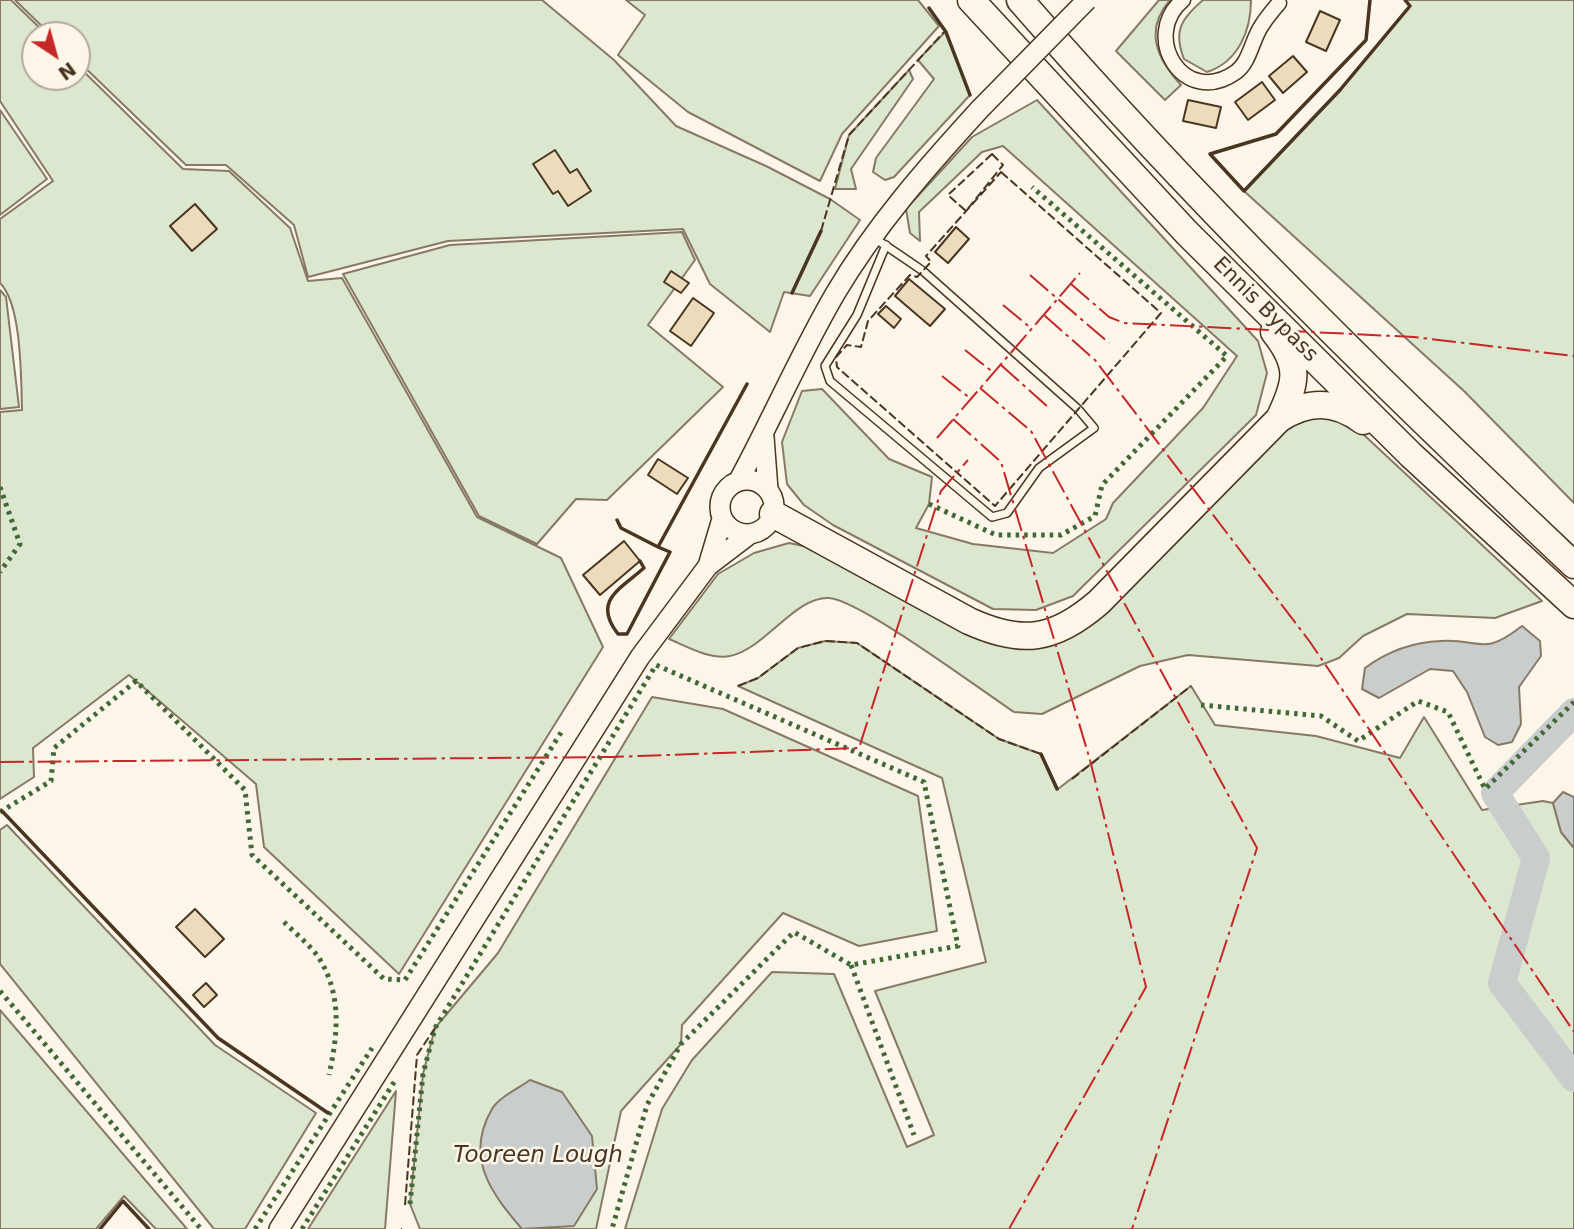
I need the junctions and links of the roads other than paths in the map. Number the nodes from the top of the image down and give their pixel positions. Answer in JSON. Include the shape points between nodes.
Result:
{"nodes":[{"id":1,"x":971,"y":0,"type":"edge"},
{"id":2,"x":1020,"y":0,"type":"edge"},
{"id":3,"x":1087,"y":0,"type":"edge"},
{"id":4,"x":1183,"y":0,"type":"edge"},
{"id":5,"x":1279,"y":4,"type":"dead end"},
{"id":6,"x":1187,"y":233,"type":"junction"},
{"id":7,"x":879,"y":241,"type":"junction"},
{"id":8,"x":1279,"y":419,"type":"junction"},
{"id":9,"x":764,"y":436,"type":"junction"},
{"id":10,"x":1411,"y":455,"type":"junction"},
{"id":11,"x":739,"y":480,"type":"junction"},
{"id":12,"x":770,"y":502,"type":"junction"},
{"id":13,"x":722,"y":519,"type":"junction"},
{"id":14,"x":750,"y":534,"type":"junction"},
{"id":15,"x":708,"y":565,"type":"junction"},
{"id":16,"x":1574,"y":565,"type":"edge"},
{"id":17,"x":1574,"y":605,"type":"edge"},
{"id":18,"x":279,"y":1229,"type":"edge"}],
"edges":[{"from":1,"to":6,"type":"highway","name":"Ennis Bypass"},
{"from":2,"to":16,"type":"highway","name":"Ennis Bypass","via":[[1146,141],[1369,369]]},
{"from":3,"to":7,"type":"main road","bridge":true,"via":[[926,168]]},
{"from":4,"to":5,"type":"street","via":[[1175,7],[1165,32],[1168,54],[1184,77],[1198,82],[1239,71],[1261,26]]},
{"from":6,"to":8,"type":"highway","via":[[1288,350],[1294,385]]},
{"from":6,"to":10,"type":"highway","name":"Ennis Bypass"},
{"from":7,"to":7,"type":"lane","via":[[923,271],[1094,428],[1039,468],[1007,513],[992,517],[830,381],[825,366],[858,315]]},
{"from":7,"to":9,"type":"main road","via":[[835,295]]},
{"from":8,"to":10,"type":"highway","via":[[1303,407],[1336,405]]},
{"from":8,"to":12,"type":"highway","via":[[1099,602],[1080,619],[1038,636],[998,634],[969,621]]},
{"from":9,"to":11,"type":"main road"},
{"from":9,"to":12,"type":"main road"},
{"from":10,"to":17,"type":"highway","name":"Ennis Bypass"},
{"from":11,"to":12,"type":"main road","via":[[751,480]]},
{"from":11,"to":13,"type":"main road","via":[[721,497]]},
{"from":12,"to":14,"type":"main road","via":[[761,530]]},
{"from":13,"to":14,"type":"main road","via":[[739,533]]},
{"from":13,"to":15,"type":"main road"},
{"from":14,"to":15,"type":"main road"},
{"from":15,"to":18,"type":"main road","via":[[640,657]]}]}
